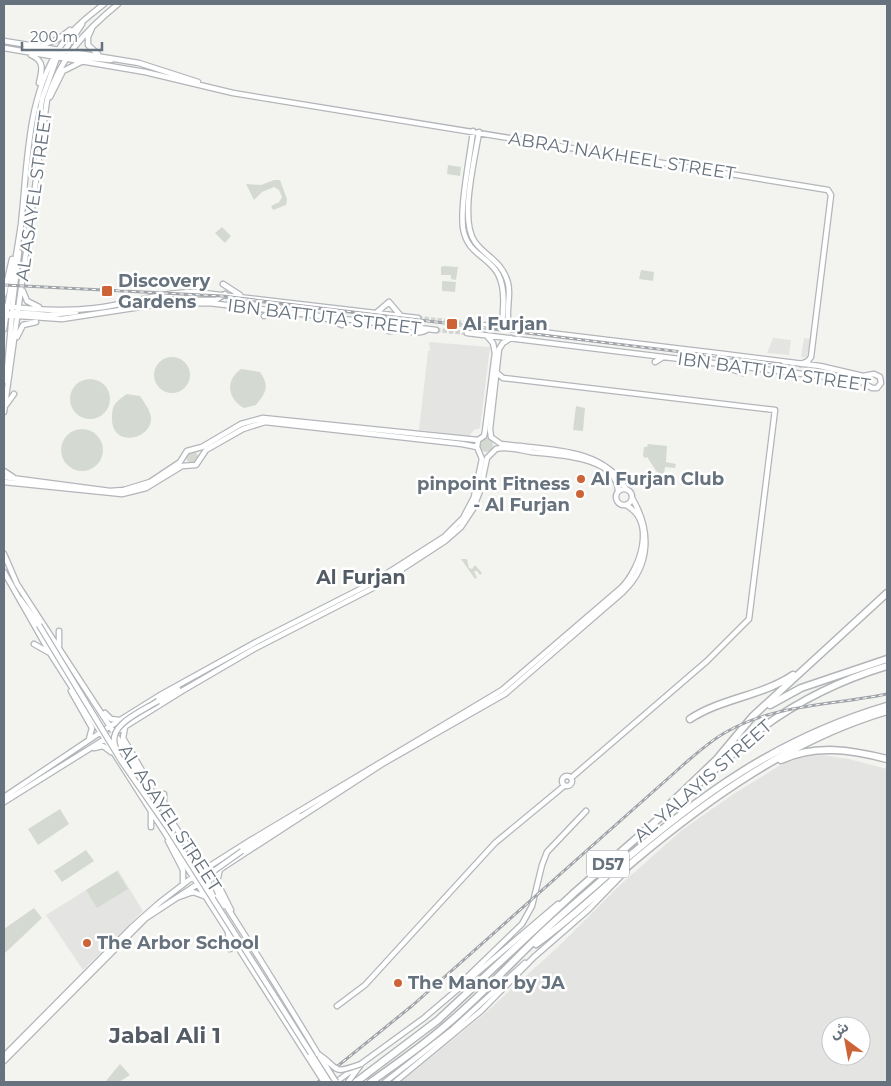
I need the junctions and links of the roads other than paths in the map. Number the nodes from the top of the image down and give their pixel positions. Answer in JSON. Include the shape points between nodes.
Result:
{"nodes":[{"id":1,"x":104,"y":4,"type":"edge"},
{"id":2,"x":118,"y":4,"type":"edge"},
{"id":3,"x":83,"y":20,"type":"junction"},
{"id":4,"x":95,"y":22,"type":"junction"},
{"id":5,"x":4,"y":41,"type":"edge"},
{"id":6,"x":38,"y":46,"type":"junction"},
{"id":7,"x":4,"y":48,"type":"edge"},
{"id":8,"x":10,"y":48,"type":"junction"},
{"id":9,"x":22,"y":52,"type":"junction"},
{"id":10,"x":60,"y":53,"type":"junction"},
{"id":11,"x":104,"y":57,"type":"junction"},
{"id":12,"x":115,"y":59,"type":"junction"},
{"id":13,"x":83,"y":62,"type":"junction"},
{"id":14,"x":38,"y":94,"type":"junction"},
{"id":15,"x":248,"y":95,"type":"junction"},
{"id":16,"x":44,"y":110,"type":"junction"},
{"id":17,"x":473,"y":131,"type":"junction"},
{"id":18,"x":479,"y":132,"type":"junction"},
{"id":19,"x":40,"y":148,"type":"junction"},
{"id":20,"x":470,"y":161,"type":"junction"},
{"id":21,"x":474,"y":166,"type":"junction"},
{"id":22,"x":21,"y":224,"type":"junction"},
{"id":23,"x":23,"y":280,"type":"junction"},
{"id":24,"x":224,"y":284,"type":"dead end"},
{"id":25,"x":507,"y":288,"type":"junction"},
{"id":26,"x":4,"y":294,"type":"edge"},
{"id":27,"x":225,"y":294,"type":"junction"},
{"id":28,"x":248,"y":298,"type":"junction"},
{"id":29,"x":176,"y":303,"type":"junction"},
{"id":30,"x":97,"y":308,"type":"junction"},
{"id":31,"x":75,"y":310,"type":"junction"},
{"id":32,"x":280,"y":310,"type":"junction"},
{"id":33,"x":11,"y":311,"type":"edge"},
{"id":34,"x":376,"y":313,"type":"junction"},
{"id":35,"x":264,"y":316,"type":"dead end"},
{"id":36,"x":321,"y":316,"type":"junction"},
{"id":37,"x":402,"y":316,"type":"junction"},
{"id":38,"x":418,"y":318,"type":"tunnel mouth"},
{"id":39,"x":54,"y":320,"type":"junction"},
{"id":40,"x":342,"y":325,"type":"dead end"},
{"id":41,"x":482,"y":325,"type":"tunnel mouth"},
{"id":42,"x":496,"y":327,"type":"junction"},
{"id":43,"x":428,"y":329,"type":"junction"},
{"id":44,"x":513,"y":329,"type":"junction"},
{"id":45,"x":4,"y":330,"type":"edge"},
{"id":46,"x":436,"y":330,"type":"tunnel mouth"},
{"id":47,"x":389,"y":331,"type":"dead end"},
{"id":48,"x":467,"y":333,"type":"tunnel mouth"},
{"id":49,"x":486,"y":336,"type":"junction"},
{"id":50,"x":511,"y":338,"type":"junction"},
{"id":51,"x":663,"y":357,"type":"junction"},
{"id":52,"x":811,"y":357,"type":"junction"},
{"id":53,"x":655,"y":362,"type":"dead end"},
{"id":54,"x":713,"y":363,"type":"junction"},
{"id":55,"x":801,"y":364,"type":"junction"},
{"id":56,"x":820,"y":366,"type":"junction"},
{"id":57,"x":10,"y":370,"type":"junction"},
{"id":58,"x":497,"y":372,"type":"junction"},
{"id":59,"x":743,"y":373,"type":"dead end"},
{"id":60,"x":7,"y":389,"type":"junction"},
{"id":61,"x":14,"y":394,"type":"dead end"},
{"id":62,"x":5,"y":406,"type":"edge"},
{"id":63,"x":4,"y":412,"type":"edge"},
{"id":64,"x":484,"y":436,"type":"junction"},
{"id":65,"x":493,"y":439,"type":"junction"},
{"id":66,"x":478,"y":440,"type":"junction"},
{"id":67,"x":194,"y":449,"type":"junction"},
{"id":68,"x":478,"y":450,"type":"junction"},
{"id":69,"x":492,"y":452,"type":"junction"},
{"id":70,"x":184,"y":455,"type":"junction"},
{"id":71,"x":201,"y":456,"type":"junction"},
{"id":72,"x":189,"y":466,"type":"junction"},
{"id":73,"x":4,"y":471,"type":"edge"},
{"id":74,"x":4,"y":477,"type":"edge"},
{"id":75,"x":21,"y":479,"type":"junction"},
{"id":76,"x":4,"y":482,"type":"edge"},
{"id":77,"x":12,"y":483,"type":"junction"},
{"id":78,"x":4,"y":486,"type":"edge"},
{"id":79,"x":626,"y":489,"type":"junction"},
{"id":80,"x":618,"y":491,"type":"junction"},
{"id":81,"x":632,"y":498,"type":"junction"},
{"id":82,"x":626,"y":505,"type":"junction"},
{"id":83,"x":4,"y":546,"type":"edge"},
{"id":84,"x":4,"y":554,"type":"edge"},
{"id":85,"x":6,"y":561,"type":"junction"},
{"id":86,"x":4,"y":572,"type":"edge"},
{"id":87,"x":887,"y":589,"type":"edge"},
{"id":88,"x":15,"y":592,"type":"junction"},
{"id":89,"x":887,"y":593,"type":"edge"},
{"id":90,"x":874,"y":605,"type":"junction"},
{"id":91,"x":587,"y":620,"type":"junction"},
{"id":92,"x":59,"y":631,"type":"dead end"},
{"id":93,"x":34,"y":644,"type":"dead end"},
{"id":94,"x":60,"y":650,"type":"junction"},
{"id":95,"x":50,"y":652,"type":"junction"},
{"id":96,"x":232,"y":656,"type":"junction"},
{"id":97,"x":887,"y":659,"type":"edge"},
{"id":98,"x":887,"y":666,"type":"edge"},
{"id":99,"x":804,"y":668,"type":"junction"},
{"id":100,"x":62,"y":672,"type":"junction"},
{"id":101,"x":887,"y":706,"type":"edge"},
{"id":102,"x":887,"y":711,"type":"edge"},
{"id":103,"x":101,"y":712,"type":"junction"},
{"id":104,"x":690,"y":719,"type":"dead end"},
{"id":105,"x":121,"y":720,"type":"junction"},
{"id":106,"x":127,"y":725,"type":"junction"},
{"id":107,"x":110,"y":726,"type":"junction"},
{"id":108,"x":743,"y":728,"type":"junction"},
{"id":109,"x":101,"y":732,"type":"junction"},
{"id":110,"x":112,"y":734,"type":"junction"},
{"id":111,"x":105,"y":739,"type":"junction"},
{"id":112,"x":88,"y":740,"type":"junction"},
{"id":113,"x":868,"y":754,"type":"junction"},
{"id":114,"x":77,"y":756,"type":"junction"},
{"id":115,"x":116,"y":756,"type":"junction"},
{"id":116,"x":887,"y":759,"type":"edge"},
{"id":117,"x":887,"y":762,"type":"edge"},
{"id":118,"x":757,"y":771,"type":"junction"},
{"id":119,"x":133,"y":779,"type":"junction"},
{"id":120,"x":144,"y":781,"type":"junction"},
{"id":121,"x":164,"y":794,"type":"dead end"},
{"id":122,"x":4,"y":797,"type":"edge"},
{"id":123,"x":322,"y":799,"type":"junction"},
{"id":124,"x":4,"y":802,"type":"edge"},
{"id":125,"x":151,"y":810,"type":"junction"},
{"id":126,"x":586,"y":811,"type":"dead end"},
{"id":127,"x":164,"y":813,"type":"junction"},
{"id":128,"x":657,"y":821,"type":"junction"},
{"id":129,"x":151,"y":828,"type":"dead end"},
{"id":130,"x":166,"y":833,"type":"junction"},
{"id":131,"x":193,"y":855,"type":"junction"},
{"id":132,"x":636,"y":860,"type":"junction"},
{"id":133,"x":216,"y":863,"type":"junction"},
{"id":134,"x":220,"y":869,"type":"junction"},
{"id":135,"x":203,"y":870,"type":"junction"},
{"id":136,"x":194,"y":876,"type":"junction"},
{"id":137,"x":208,"y":877,"type":"junction"},
{"id":138,"x":201,"y":882,"type":"junction"},
{"id":139,"x":182,"y":885,"type":"junction"},
{"id":140,"x":574,"y":893,"type":"junction"},
{"id":141,"x":175,"y":898,"type":"junction"},
{"id":142,"x":207,"y":898,"type":"junction"},
{"id":143,"x":232,"y":913,"type":"junction"},
{"id":144,"x":223,"y":916,"type":"junction"},
{"id":145,"x":228,"y":932,"type":"junction"},
{"id":146,"x":230,"y":949,"type":"dead end"},
{"id":147,"x":524,"y":952,"type":"junction"},
{"id":148,"x":530,"y":960,"type":"junction"},
{"id":149,"x":448,"y":998,"type":"junction"},
{"id":150,"x":336,"y":1006,"type":"dead end"},
{"id":151,"x":318,"y":1054,"type":"junction"},
{"id":152,"x":4,"y":1056,"type":"edge"},
{"id":153,"x":308,"y":1057,"type":"junction"},
{"id":154,"x":4,"y":1061,"type":"edge"},
{"id":155,"x":361,"y":1064,"type":"junction"},
{"id":156,"x":319,"y":1082,"type":"edge"},
{"id":157,"x":324,"y":1082,"type":"edge"},
{"id":158,"x":329,"y":1082,"type":"edge"},
{"id":159,"x":336,"y":1082,"type":"edge"},
{"id":160,"x":348,"y":1082,"type":"edge"},
{"id":161,"x":356,"y":1082,"type":"edge"},
{"id":162,"x":371,"y":1082,"type":"edge"},
{"id":163,"x":385,"y":1082,"type":"edge"},
{"id":164,"x":395,"y":1082,"type":"edge"}],
"edges":[{"from":1,"to":3,"type":"street"},
{"from":2,"to":4,"type":"street","name":"AL ASAYEL STREET"},
{"from":3,"to":6,"type":"street","via":[[58,39]]},
{"from":3,"to":10,"type":"street"},
{"from":4,"to":10,"type":"street","name":"AL ASAYEL STREET"},
{"from":4,"to":11,"type":"street","via":[[88,45]]},
{"from":5,"to":6,"type":"street","name":"ABRAJ NAKHEEL STREET"},
{"from":6,"to":10,"type":"street","name":"ABRAJ NAKHEEL STREET"},
{"from":7,"to":8,"type":"street","name":"ABRAJ NAKHEEL STREET"},
{"from":8,"to":9,"type":"street","name":"ABRAJ NAKHEEL STREET"},
{"from":8,"to":10,"type":"street"},
{"from":9,"to":10,"type":"street","name":"ABRAJ NAKHEEL STREET"},
{"from":9,"to":14,"type":"street","via":[[36,57],[42,65]]},
{"from":10,"to":11,"type":"street","name":"ABRAJ NAKHEEL STREET"},
{"from":10,"to":12,"type":"street"},
{"from":10,"to":13,"type":"street","name":"ABRAJ NAKHEEL STREET"},
{"from":10,"to":14,"type":"street","name":"AL ASAYEL STREET"},
{"from":10,"to":16,"type":"street","name":"AL ASAYEL STREET"},
{"from":10,"to":19,"type":"street","via":[[40,110]]},
{"from":11,"to":12,"type":"street","name":"ABRAJ NAKHEEL STREET"},
{"from":12,"to":15,"type":"street","name":"ABRAJ NAKHEEL STREET","via":[[151,66]]},
{"from":13,"to":15,"type":"street","name":"ABRAJ NAKHEEL STREET"},
{"from":13,"to":16,"type":"street","via":[[63,71]]},
{"from":14,"to":22,"type":"street","name":"AL ASAYEL STREET"},
{"from":15,"to":17,"type":"street","name":"ABRAJ NAKHEEL STREET"},
{"from":16,"to":19,"type":"street","name":"AL ASAYEL STREET"},
{"from":17,"to":18,"type":"street","name":"ABRAJ NAKHEEL STREET"},
{"from":17,"to":20,"type":"street"},
{"from":18,"to":21,"type":"street"},
{"from":18,"to":52,"type":"street","name":"ABRAJ NAKHEEL STREET","via":[[828,190],[831,195]]},
{"from":19,"to":23,"type":"street","name":"AL ASAYEL STREET"},
{"from":20,"to":21,"type":"street","via":[[473,160]]},
{"from":20,"to":25,"type":"street","via":[[462,218],[464,233],[470,245],[495,267]]},
{"from":21,"to":25,"type":"street","via":[[469,231],[476,244],[499,264]]},
{"from":22,"to":26,"type":"street"},
{"from":22,"to":33,"type":"street","name":"AL ASAYEL STREET"},
{"from":23,"to":31,"type":"street","via":[[24,296],[32,306]]},
{"from":23,"to":33,"type":"street","name":"AL ASAYEL STREET"},
{"from":24,"to":28,"type":"street"},
{"from":25,"to":42,"type":"street","via":[[502,320]]},
{"from":25,"to":44,"type":"street","via":[[508,321]]},
{"from":27,"to":28,"type":"street","name":"IBN BATTUTA STREET"},
{"from":27,"to":29,"type":"street","via":[[216,300]]},
{"from":27,"to":30,"type":"street","name":"IBN BATTUTA STREET","via":[[175,293]]},
{"from":28,"to":34,"type":"street","name":"IBN BATTUTA STREET"},
{"from":29,"to":32,"type":"street","name":"IBN BATTUTA STREET"},
{"from":29,"to":39,"type":"street","name":"IBN BATTUTA STREET"},
{"from":30,"to":31,"type":"street","name":"IBN BATTUTA STREET"},
{"from":30,"to":33,"type":"street","via":[[54,314]]},
{"from":31,"to":33,"type":"street","name":"IBN BATTUTA STREET"},
{"from":32,"to":35,"type":"street"},
{"from":32,"to":36,"type":"street","name":"IBN BATTUTA STREET"},
{"from":33,"to":39,"type":"street","name":"IBN BATTUTA STREET"},
{"from":33,"to":45,"type":"street","name":"AL ASAYEL STREET"},
{"from":33,"to":57,"type":"street","name":"AL ASAYEL STREET"},
{"from":33,"to":60,"type":"street"},
{"from":34,"to":37,"type":"street","name":"IBN BATTUTA STREET"},
{"from":34,"to":37,"type":"street","via":[[389,302]]},
{"from":36,"to":40,"type":"street"},
{"from":36,"to":43,"type":"street","name":"IBN BATTUTA STREET"},
{"from":37,"to":38,"type":"street","name":"IBN BATTUTA STREET"},
{"from":39,"to":57,"type":"street","via":[[28,322],[20,327]]},
{"from":41,"to":42,"type":"street","name":"IBN BATTUTA STREET"},
{"from":42,"to":44,"type":"street","name":"IBN BATTUTA STREET"},
{"from":43,"to":46,"type":"street","name":"IBN BATTUTA STREET"},
{"from":43,"to":47,"type":"street","via":[[422,332]]},
{"from":44,"to":55,"type":"street","name":"IBN BATTUTA STREET"},
{"from":48,"to":49,"type":"street","name":"IBN BATTUTA STREET"},
{"from":49,"to":50,"type":"street","name":"IBN BATTUTA STREET"},
{"from":49,"to":64,"type":"street","via":[[493,343],[495,353]]},
{"from":50,"to":51,"type":"street","name":"IBN BATTUTA STREET"},
{"from":50,"to":58,"type":"street","via":[[500,347]]},
{"from":51,"to":53,"type":"street"},
{"from":51,"to":54,"type":"street","name":"IBN BATTUTA STREET"},
{"from":52,"to":55,"type":"street"},
{"from":52,"to":56,"type":"street"},
{"from":54,"to":56,"type":"street","name":"IBN BATTUTA STREET","via":[[862,382],[872,388],[881,383],[876,374],[863,376]]},
{"from":54,"to":59,"type":"street"},
{"from":55,"to":56,"type":"street","name":"IBN BATTUTA STREET"},
{"from":57,"to":60,"type":"street","name":"AL ASAYEL STREET"},
{"from":58,"to":65,"type":"street","via":[[490,429]]},
{"from":58,"to":150,"type":"street","via":[[503,378],[775,410],[749,619],[707,662],[571,778],[571,784],[562,786],[490,848],[365,985]]},
{"from":60,"to":62,"type":"street","name":"AL ASAYEL STREET"},
{"from":61,"to":62,"type":"street"},
{"from":62,"to":63,"type":"street","name":"AL ASAYEL STREET"},
{"from":64,"to":65,"type":"street"},
{"from":64,"to":66,"type":"street"},
{"from":65,"to":69,"type":"street"},
{"from":65,"to":79,"type":"street","via":[[501,444],[587,456],[609,468]]},
{"from":66,"to":67,"type":"street","via":[[263,418],[241,424]]},
{"from":66,"to":68,"type":"street"},
{"from":67,"to":70,"type":"street"},
{"from":67,"to":71,"type":"street"},
{"from":68,"to":69,"type":"street"},
{"from":68,"to":71,"type":"street","via":[[462,444],[265,422],[234,433]]},
{"from":68,"to":96,"type":"street","via":[[481,464],[474,497],[463,518],[449,533],[372,583]]},
{"from":69,"to":80,"type":"street","via":[[510,449],[588,461],[611,476]]},
{"from":69,"to":106,"type":"street","via":[[487,458],[473,509],[461,527],[445,541],[373,588],[254,648]]},
{"from":70,"to":72,"type":"street"},
{"from":70,"to":75,"type":"street","via":[[180,462],[150,482],[124,490]]},
{"from":71,"to":72,"type":"street","via":[[198,464]]},
{"from":72,"to":77,"type":"street","via":[[182,466],[146,488],[122,494]]},
{"from":73,"to":75,"type":"street"},
{"from":74,"to":75,"type":"street"},
{"from":76,"to":77,"type":"street"},
{"from":77,"to":78,"type":"street"},
{"from":79,"to":80,"type":"street"},
{"from":79,"to":81,"type":"street"},
{"from":80,"to":82,"type":"street","via":[[616,500]]},
{"from":81,"to":82,"type":"street"},
{"from":81,"to":91,"type":"street","via":[[646,532],[641,566],[628,588]]},
{"from":82,"to":91,"type":"street","via":[[636,513],[641,527],[642,546],[638,564],[624,586]]},
{"from":83,"to":85,"type":"street"},
{"from":84,"to":85,"type":"street","name":"AL ASAYEL STREET"},
{"from":85,"to":94,"type":"street","name":"AL ASAYEL STREET","via":[[17,584]]},
{"from":86,"to":88,"type":"street","name":"AL ASAYEL STREET"},
{"from":87,"to":90,"type":"highway"},
{"from":88,"to":95,"type":"street","name":"AL ASAYEL STREET"},
{"from":88,"to":119,"type":"street","bridge":true},
{"from":89,"to":90,"type":"highway"},
{"from":90,"to":99,"type":"highway"},
{"from":91,"to":123,"type":"street","via":[[502,690]]},
{"from":91,"to":134,"type":"street","via":[[501,697],[382,764]]},
{"from":92,"to":94,"type":"street"},
{"from":93,"to":95,"type":"street"},
{"from":94,"to":103,"type":"street","name":"AL ASAYEL STREET"},
{"from":95,"to":100,"type":"street","name":"AL ASAYEL STREET"},
{"from":96,"to":105,"type":"street"},
{"from":96,"to":119,"type":"street","bridge":true,"via":[[120,726],[114,734],[115,745]]},
{"from":97,"to":108,"type":"highway","via":[[792,691]]},
{"from":98,"to":128,"type":"highway","name":"AL YALAYIS STREET","number":"D57","via":[[841,682],[782,714]]},
{"from":99,"to":104,"type":"highway","via":[[776,685],[708,709]]},
{"from":99,"to":108,"type":"highway"},
{"from":100,"to":109,"type":"street","name":"AL ASAYEL STREET"},
{"from":100,"to":112,"type":"street","via":[[92,728]]},
{"from":101,"to":147,"type":"highway","name":"AL YALAYIS STREET","number":"D57","via":[[798,740],[718,785],[655,833]]},
{"from":102,"to":118,"type":"highway","via":[[824,734]]},
{"from":103,"to":105,"type":"street","via":[[113,720]]},
{"from":103,"to":107,"type":"street","name":"AL ASAYEL STREET"},
{"from":105,"to":107,"type":"street"},
{"from":106,"to":110,"type":"street"},
{"from":106,"to":120,"type":"street","via":[[123,738],[144,774]]},
{"from":107,"to":109,"type":"street"},
{"from":107,"to":110,"type":"street","name":"AL ASAYEL STREET"},
{"from":108,"to":128,"type":"highway"},
{"from":109,"to":110,"type":"street"},
{"from":109,"to":111,"type":"street","name":"AL ASAYEL STREET"},
{"from":109,"to":112,"type":"street"},
{"from":110,"to":111,"type":"street"},
{"from":110,"to":120,"type":"street","name":"AL ASAYEL STREET"},
{"from":111,"to":114,"type":"street"},
{"from":111,"to":115,"type":"street","name":"AL ASAYEL STREET"},
{"from":112,"to":122,"type":"street"},
{"from":113,"to":116,"type":"highway"},
{"from":113,"to":117,"type":"highway","via":[[873,759]]},
{"from":113,"to":118,"type":"highway","via":[[814,750],[793,755]]},
{"from":114,"to":115,"type":"street","via":[[100,746]]},
{"from":114,"to":124,"type":"street"},
{"from":115,"to":125,"type":"street","name":"AL ASAYEL STREET"},
{"from":118,"to":132,"type":"highway"},
{"from":119,"to":144,"type":"street","bridge":true},
{"from":120,"to":127,"type":"street","name":"AL ASAYEL STREET"},
{"from":121,"to":127,"type":"street"},
{"from":123,"to":133,"type":"street"},
{"from":123,"to":144,"type":"street","bridge":true,"via":[[214,870],[208,878],[209,889]]},
{"from":125,"to":129,"type":"street"},
{"from":125,"to":130,"type":"street","name":"AL ASAYEL STREET"},
{"from":126,"to":149,"type":"street","via":[[547,852],[532,906],[522,924]]},
{"from":127,"to":131,"type":"street","name":"AL ASAYEL STREET"},
{"from":128,"to":140,"type":"highway","name":"AL YALAYIS STREET","number":"D57"},
{"from":130,"to":136,"type":"street","name":"AL ASAYEL STREET"},
{"from":130,"to":139,"type":"street","via":[[184,873]]},
{"from":131,"to":133,"type":"street","via":[[203,863]]},
{"from":131,"to":135,"type":"street","name":"AL ASAYEL STREET"},
{"from":132,"to":147,"type":"highway"},
{"from":132,"to":148,"type":"street","via":[[588,910]]},
{"from":133,"to":135,"type":"street"},
{"from":134,"to":137,"type":"street"},
{"from":134,"to":143,"type":"street","via":[[217,882]]},
{"from":135,"to":136,"type":"street"},
{"from":135,"to":137,"type":"street","name":"AL ASAYEL STREET"},
{"from":136,"to":138,"type":"street","name":"AL ASAYEL STREET"},
{"from":136,"to":139,"type":"street"},
{"from":137,"to":138,"type":"street"},
{"from":137,"to":143,"type":"street","name":"AL ASAYEL STREET"},
{"from":138,"to":141,"type":"street"},
{"from":138,"to":142,"type":"street","name":"AL ASAYEL STREET"},
{"from":138,"to":143,"type":"street"},
{"from":139,"to":152,"type":"street","via":[[132,927]]},
{"from":140,"to":149,"type":"street"},
{"from":140,"to":161,"type":"highway","name":"AL YALAYIS STREET","number":"D57","via":[[438,1020]]},
{"from":141,"to":142,"type":"street","via":[[197,892]]},
{"from":141,"to":154,"type":"street","via":[[129,935]]},
{"from":142,"to":145,"type":"street","name":"AL ASAYEL STREET"},
{"from":143,"to":151,"type":"street","name":"AL ASAYEL STREET"},
{"from":144,"to":158,"type":"street","bridge":true},
{"from":145,"to":146,"type":"street"},
{"from":145,"to":153,"type":"street","name":"AL ASAYEL STREET"},
{"from":147,"to":162,"type":"highway","name":"AL YALAYIS STREET","number":"D57","via":[[444,1027]]},
{"from":148,"to":163,"type":"street","via":[[453,1029]]},
{"from":148,"to":164,"type":"street","via":[[481,1011]]},
{"from":149,"to":155,"type":"street"},
{"from":151,"to":155,"type":"street","bridge":true,"via":[[337,1070]]},
{"from":151,"to":159,"type":"street","name":"AL ASAYEL STREET","bridge":true},
{"from":153,"to":156,"type":"street","bridge":true},
{"from":153,"to":157,"type":"street","name":"AL ASAYEL STREET","bridge":true},
{"from":155,"to":159,"type":"street","bridge":true},
{"from":155,"to":160,"type":"street"}]}
